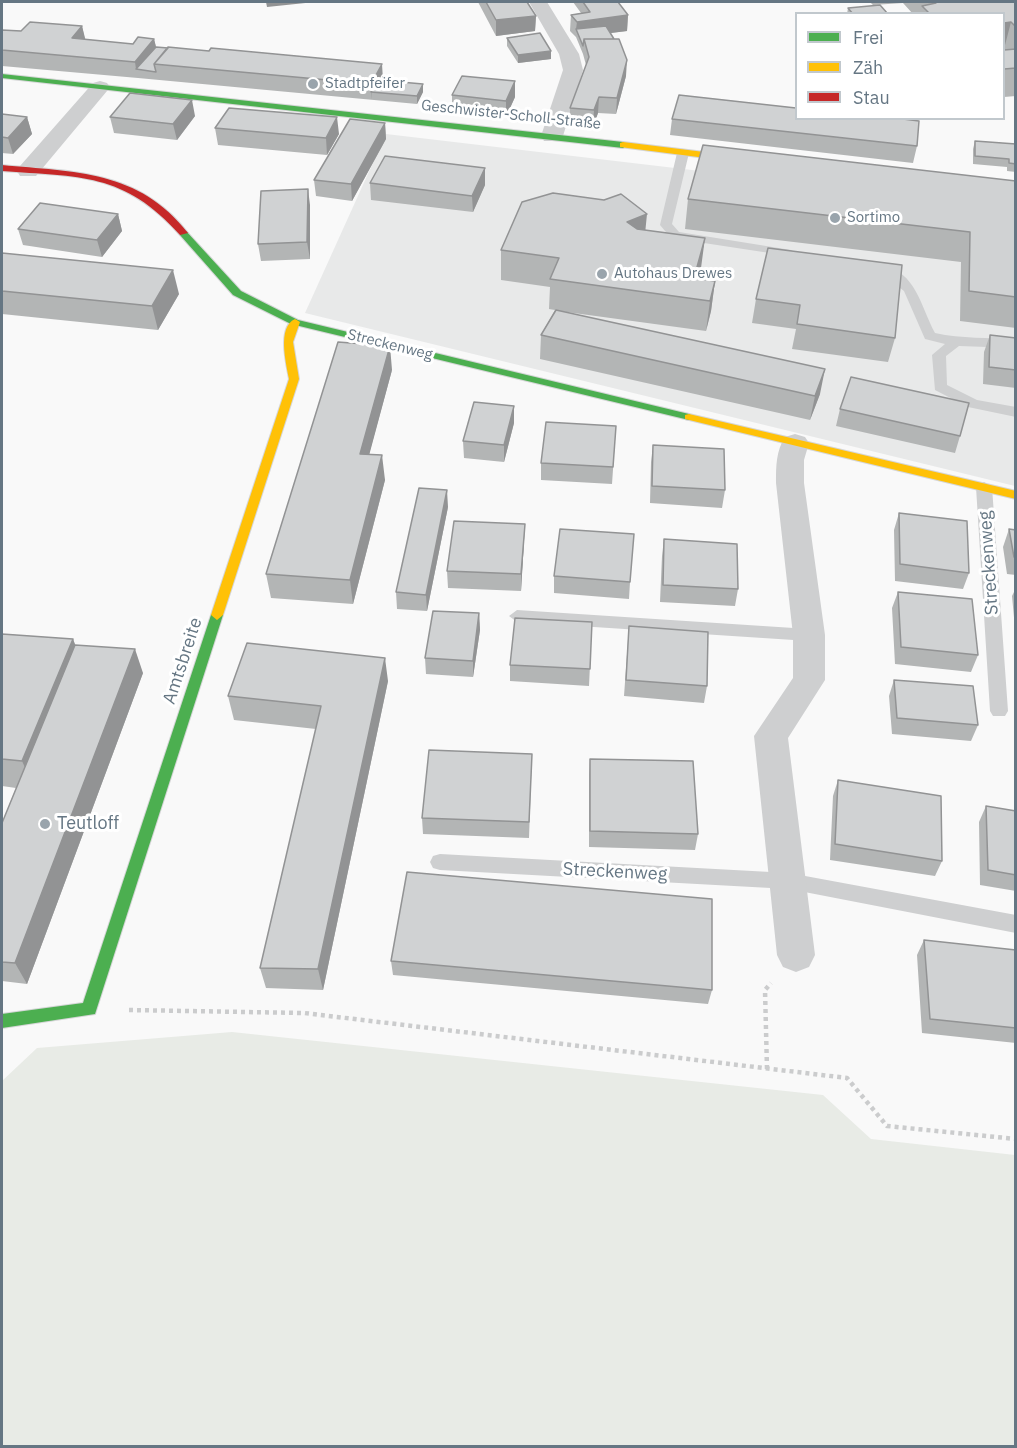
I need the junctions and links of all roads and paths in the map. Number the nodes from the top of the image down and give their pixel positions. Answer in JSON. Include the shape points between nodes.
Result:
{"nodes":[{"id":1,"x":538,"y":2,"type":"edge"},
{"id":2,"x":2,"y":76,"type":"edge"},
{"id":3,"x":100,"y":87,"type":"junction"},
{"id":4,"x":552,"y":136,"type":"junction"},
{"id":5,"x":683,"y":153,"type":"junction"},
{"id":6,"x":754,"y":161,"type":"edge"},
{"id":7,"x":2,"y":168,"type":"edge"},
{"id":8,"x":28,"y":171,"type":"junction"},
{"id":9,"x":805,"y":256,"type":"edge"},
{"id":10,"x":869,"y":266,"type":"edge"},
{"id":11,"x":295,"y":322,"type":"junction"},
{"id":12,"x":956,"y":342,"type":"junction"},
{"id":13,"x":1016,"y":344,"type":"edge"},
{"id":14,"x":1016,"y":412,"type":"edge"},
{"id":15,"x":795,"y":443,"type":"junction"},
{"id":16,"x":984,"y":487,"type":"junction"},
{"id":17,"x":1016,"y":495,"type":"edge"},
{"id":18,"x":517,"y":616,"type":"edge"},
{"id":19,"x":809,"y":635,"type":"junction"},
{"id":20,"x":999,"y":711,"type":"dead end"},
{"id":21,"x":440,"y":862,"type":"dead end"},
{"id":22,"x":789,"y":881,"type":"junction"},
{"id":23,"x":1016,"y":924,"type":"edge"},
{"id":24,"x":796,"y":955,"type":"joint"},
{"id":25,"x":89,"y":1009,"type":"junction"},
{"id":26,"x":2,"y":1021,"type":"edge"},
{"id":27,"x":768,"y":1069,"type":"junction"},
{"id":28,"x":1016,"y":1139,"type":"edge"}],
"edges":[{"from":1,"to":4,"type":"street","via":[[569,54],[573,70]]},
{"from":2,"to":3,"type":"street","name":"Geschwister-Scholl-Straße"},
{"from":3,"to":4,"type":"street","name":"Geschwister-Scholl-Straße"},
{"from":3,"to":8,"type":"street"},
{"from":4,"to":5,"type":"street","name":"Geschwister-Scholl-Straße"},
{"from":5,"to":6,"type":"street","name":"Geschwister-Scholl-Straße"},
{"from":5,"to":9,"type":"lane","via":[[666,225],[675,235]]},
{"from":7,"to":8,"type":"street","name":"Streckenweg"},
{"from":8,"to":11,"type":"street","name":"Streckenweg","via":[[132,190],[177,227],[231,288]]},
{"from":10,"to":12,"type":"lane","via":[[895,274],[908,284],[930,336]]},
{"from":11,"to":15,"type":"street","name":"Streckenweg"},
{"from":11,"to":25,"type":"street","name":"Amtsbreite","via":[[288,342],[294,379]]},
{"from":12,"to":13,"type":"lane"},
{"from":12,"to":14,"type":"lane","via":[[939,355],[940,387],[972,404]]},
{"from":15,"to":16,"type":"street","name":"Streckenweg"},
{"from":15,"to":19,"type":"street","via":[[790,483]]},
{"from":16,"to":17,"type":"street","name":"Streckenweg"},
{"from":16,"to":20,"type":"lane","name":"Streckenweg"},
{"from":18,"to":19,"type":"lane"},
{"from":19,"to":22,"type":"street","via":[[809,680],[771,736]]},
{"from":21,"to":22,"type":"lane","name":"Streckenweg"},
{"from":22,"to":23,"type":"lane","name":"Streckenweg"},
{"from":22,"to":24,"type":"street"},
{"from":24,"to":27,"type":"path","via":[[765,990]]},
{"from":25,"to":26,"type":"street"},
{"from":25,"to":27,"type":"path","via":[[304,1013]]},
{"from":27,"to":28,"type":"path","via":[[847,1078],[887,1126]]}]}
